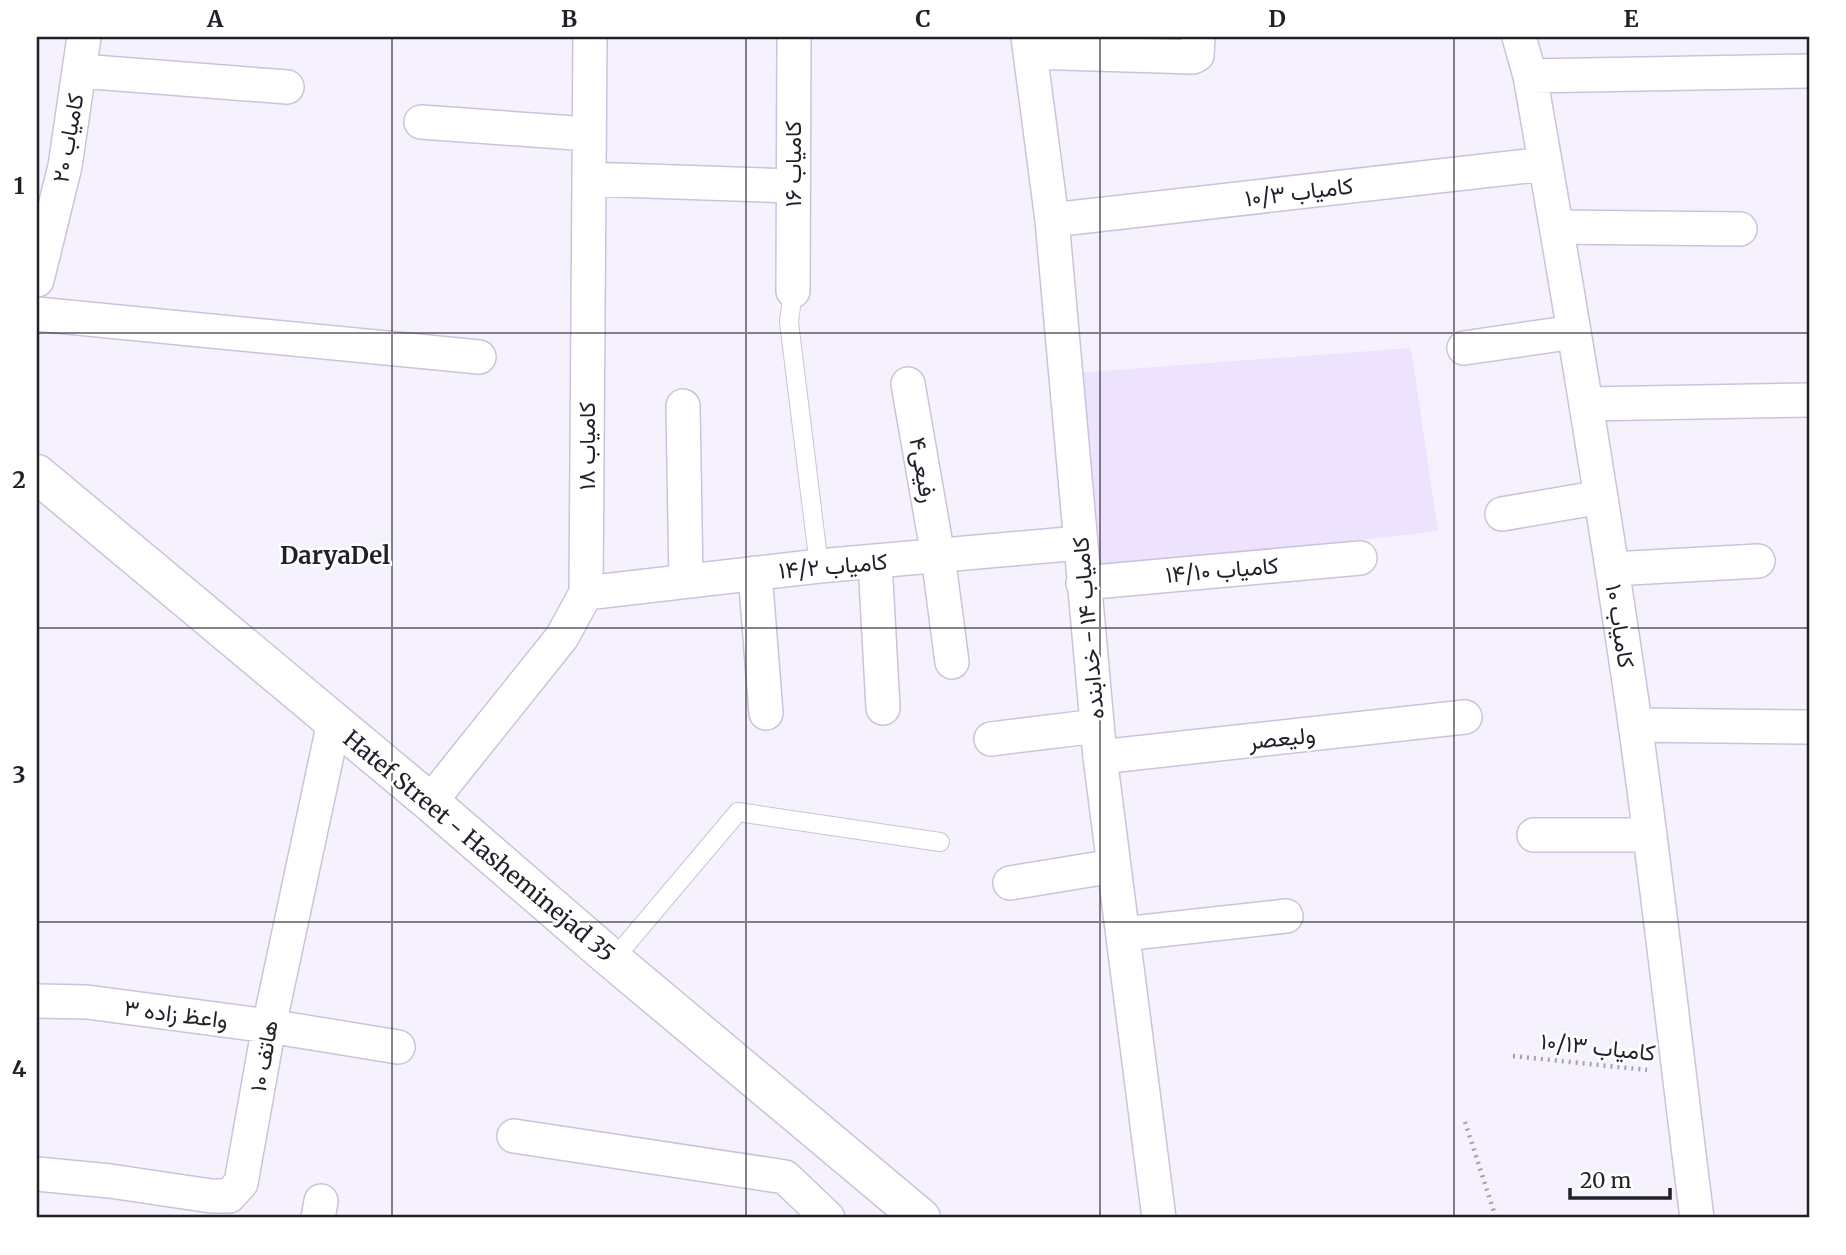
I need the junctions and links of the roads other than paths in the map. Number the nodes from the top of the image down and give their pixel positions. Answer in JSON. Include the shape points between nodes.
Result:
{"nodes":[{"id":1,"x":85,"y":37,"type":"edge"},
{"id":2,"x":590,"y":37,"type":"edge"},
{"id":3,"x":794,"y":37,"type":"edge"},
{"id":4,"x":1198,"y":37,"type":"edge"},
{"id":5,"x":1519,"y":37,"type":"edge"},
{"id":6,"x":1029,"y":44,"type":"edge"},
{"id":7,"x":80,"y":71,"type":"junction"},
{"id":8,"x":1809,"y":71,"type":"edge"},
{"id":9,"x":1530,"y":76,"type":"junction"},
{"id":10,"x":287,"y":87,"type":"dead end"},
{"id":11,"x":421,"y":122,"type":"dead end"},
{"id":12,"x":589,"y":134,"type":"junction"},
{"id":13,"x":1545,"y":164,"type":"junction"},
{"id":14,"x":589,"y":179,"type":"junction"},
{"id":15,"x":793,"y":186,"type":"junction"},
{"id":16,"x":1052,"y":220,"type":"junction"},
{"id":17,"x":1556,"y":227,"type":"junction"},
{"id":18,"x":1740,"y":229,"type":"dead end"},
{"id":19,"x":37,"y":280,"type":"edge"},
{"id":20,"x":793,"y":291,"type":"joint"},
{"id":21,"x":37,"y":314,"type":"edge"},
{"id":22,"x":1574,"y":332,"type":"junction"},
{"id":23,"x":1464,"y":348,"type":"dead end"},
{"id":24,"x":479,"y":357,"type":"dead end"},
{"id":25,"x":908,"y":384,"type":"dead end"},
{"id":26,"x":1809,"y":400,"type":"edge"},
{"id":27,"x":1587,"y":404,"type":"junction"},
{"id":28,"x":683,"y":406,"type":"dead end"},
{"id":29,"x":37,"y":474,"type":"edge"},
{"id":30,"x":1601,"y":497,"type":"junction"},
{"id":31,"x":1502,"y":514,"type":"dead end"},
{"id":32,"x":1079,"y":543,"type":"junction"},
{"id":33,"x":938,"y":556,"type":"junction"},
{"id":34,"x":1360,"y":558,"type":"dead end"},
{"id":35,"x":1758,"y":561,"type":"dead end"},
{"id":36,"x":874,"y":562,"type":"junction"},
{"id":37,"x":819,"y":566,"type":"junction"},
{"id":38,"x":1612,"y":569,"type":"junction"},
{"id":39,"x":755,"y":573,"type":"junction"},
{"id":40,"x":685,"y":582,"type":"junction"},
{"id":41,"x":1083,"y":583,"type":"junction"},
{"id":42,"x":586,"y":593,"type":"junction"},
{"id":43,"x":952,"y":662,"type":"dead end"},
{"id":44,"x":883,"y":708,"type":"dead end"},
{"id":45,"x":766,"y":713,"type":"dead end"},
{"id":46,"x":1465,"y":717,"type":"dead end"},
{"id":47,"x":334,"y":722,"type":"junction"},
{"id":48,"x":1635,"y":725,"type":"junction"},
{"id":49,"x":1809,"y":727,"type":"edge"},
{"id":50,"x":991,"y":739,"type":"dead end"},
{"id":51,"x":1098,"y":742,"type":"junction"},
{"id":52,"x":430,"y":802,"type":"junction"},
{"id":53,"x":1534,"y":835,"type":"dead end"},
{"id":54,"x":1649,"y":835,"type":"junction"},
{"id":55,"x":940,"y":842,"type":"dead end"},
{"id":56,"x":1114,"y":866,"type":"junction"},
{"id":57,"x":1010,"y":883,"type":"dead end"},
{"id":58,"x":1286,"y":916,"type":"dead end"},
{"id":59,"x":1122,"y":934,"type":"junction"},
{"id":60,"x":613,"y":960,"type":"junction"},
{"id":61,"x":37,"y":1001,"type":"edge"},
{"id":62,"x":269,"y":1026,"type":"junction"},
{"id":63,"x":398,"y":1047,"type":"dead end"},
{"id":64,"x":514,"y":1136,"type":"dead end"},
{"id":65,"x":37,"y":1174,"type":"edge"},
{"id":66,"x":231,"y":1207,"type":"edge"},
{"id":67,"x":910,"y":1215,"type":"edge"},
{"id":68,"x":828,"y":1218,"type":"edge"},
{"id":69,"x":1159,"y":1218,"type":"edge"},
{"id":70,"x":1697,"y":1218,"type":"edge"}],
"edges":[{"from":1,"to":7,"type":"street","name":"کامیاب ۲۰"},
{"from":2,"to":12,"type":"street","name":"کامیاب ۱۸"},
{"from":3,"to":15,"type":"street","name":"کامیاب ۱۶"},
{"from":4,"to":6,"type":"street","via":[[1193,57]]},
{"from":5,"to":9,"type":"street","name":"کامیاب ۱۰"},
{"from":6,"to":16,"type":"street","name":"کامیاب ۱۴ - خدابنده"},
{"from":7,"to":10,"type":"street"},
{"from":7,"to":19,"type":"street","name":"کامیاب ۲۰","via":[[65,166]]},
{"from":8,"to":9,"type":"street"},
{"from":9,"to":13,"type":"street","name":"کامیاب ۱۰"},
{"from":11,"to":12,"type":"street"},
{"from":12,"to":14,"type":"street","name":"کامیاب ۱۸"},
{"from":13,"to":16,"type":"street","name":"کامیاب ۱۰/۳"},
{"from":13,"to":17,"type":"street","name":"کامیاب ۱۰"},
{"from":14,"to":15,"type":"street"},
{"from":14,"to":42,"type":"street","name":"کامیاب ۱۸"},
{"from":15,"to":20,"type":"street","name":"کامیاب ۱۶"},
{"from":16,"to":32,"type":"street","name":"کامیاب ۱۴ - خدابنده"},
{"from":17,"to":18,"type":"street"},
{"from":17,"to":22,"type":"street","name":"کامیاب ۱۰"},
{"from":20,"to":37,"type":"lane","via":[[789,322]]},
{"from":21,"to":24,"type":"street"},
{"from":22,"to":23,"type":"street"},
{"from":22,"to":27,"type":"street","name":"کامیاب ۱۰"},
{"from":25,"to":33,"type":"street","name":"رفیعی۴"},
{"from":26,"to":27,"type":"street"},
{"from":27,"to":30,"type":"street","name":"کامیاب ۱۰"},
{"from":28,"to":40,"type":"street"},
{"from":29,"to":47,"type":"street","name":"Hatef Street - Hasheminejad 35"},
{"from":30,"to":31,"type":"street"},
{"from":30,"to":38,"type":"street","name":"کامیاب ۱۰"},
{"from":32,"to":33,"type":"street","name":"کامیاب ۱۴/۲"},
{"from":32,"to":41,"type":"street","name":"کامیاب ۱۴ - خدابنده"},
{"from":33,"to":36,"type":"street","name":"کامیاب ۱۴/۲"},
{"from":33,"to":43,"type":"street","name":"رفیعی۴"},
{"from":34,"to":41,"type":"street","name":"کامیاب ۱۴/۱۰"},
{"from":35,"to":38,"type":"street"},
{"from":36,"to":37,"type":"street","name":"کامیاب ۱۴/۲"},
{"from":36,"to":44,"type":"street"},
{"from":37,"to":39,"type":"street","name":"کامیاب ۱۴/۲"},
{"from":38,"to":48,"type":"street","name":"کامیاب ۱۰"},
{"from":39,"to":40,"type":"street","name":"کامیاب ۱۴/۲"},
{"from":39,"to":45,"type":"street"},
{"from":40,"to":42,"type":"street","name":"کامیاب ۱۴/۲"},
{"from":41,"to":51,"type":"street","name":"کامیاب ۱۴ - خدابنده"},
{"from":42,"to":52,"type":"street","name":"کامیاب ۱۸","via":[[562,636]]},
{"from":46,"to":51,"type":"street","name":"ولیعصر"},
{"from":47,"to":52,"type":"street","name":"Hatef Street - Hasheminejad 35"},
{"from":47,"to":62,"type":"street","name":"هاتف ۱۰"},
{"from":48,"to":49,"type":"street"},
{"from":48,"to":54,"type":"street","name":"کامیاب ۱۰"},
{"from":50,"to":51,"type":"street","name":"ولیعصر"},
{"from":51,"to":56,"type":"street","name":"کامیاب ۱۴ - خدابنده"},
{"from":52,"to":60,"type":"street","name":"Hatef Street - Hasheminejad 35"},
{"from":53,"to":54,"type":"street"},
{"from":54,"to":70,"type":"street","name":"کامیاب ۱۰"},
{"from":55,"to":60,"type":"lane","via":[[738,811]]},
{"from":56,"to":57,"type":"street"},
{"from":56,"to":59,"type":"street","name":"کامیاب ۱۴ - خدابنده"},
{"from":58,"to":59,"type":"street"},
{"from":59,"to":69,"type":"street","name":"کامیاب ۱۴ - خدابنده"},
{"from":60,"to":67,"type":"street","name":"Hatef Street - Hasheminejad 35"},
{"from":61,"to":62,"type":"street","name":"واعظ زاده ۳","via":[[87,1002]]},
{"from":62,"to":63,"type":"street","name":"واعظ زاده ۳"},
{"from":62,"to":66,"type":"street","name":"هاتف ۱۰","via":[[241,1183]]},
{"from":64,"to":68,"type":"street","via":[[785,1177]]},
{"from":65,"to":66,"type":"street","name":"هاتف ۱۰","via":[[211,1196]]}]}
